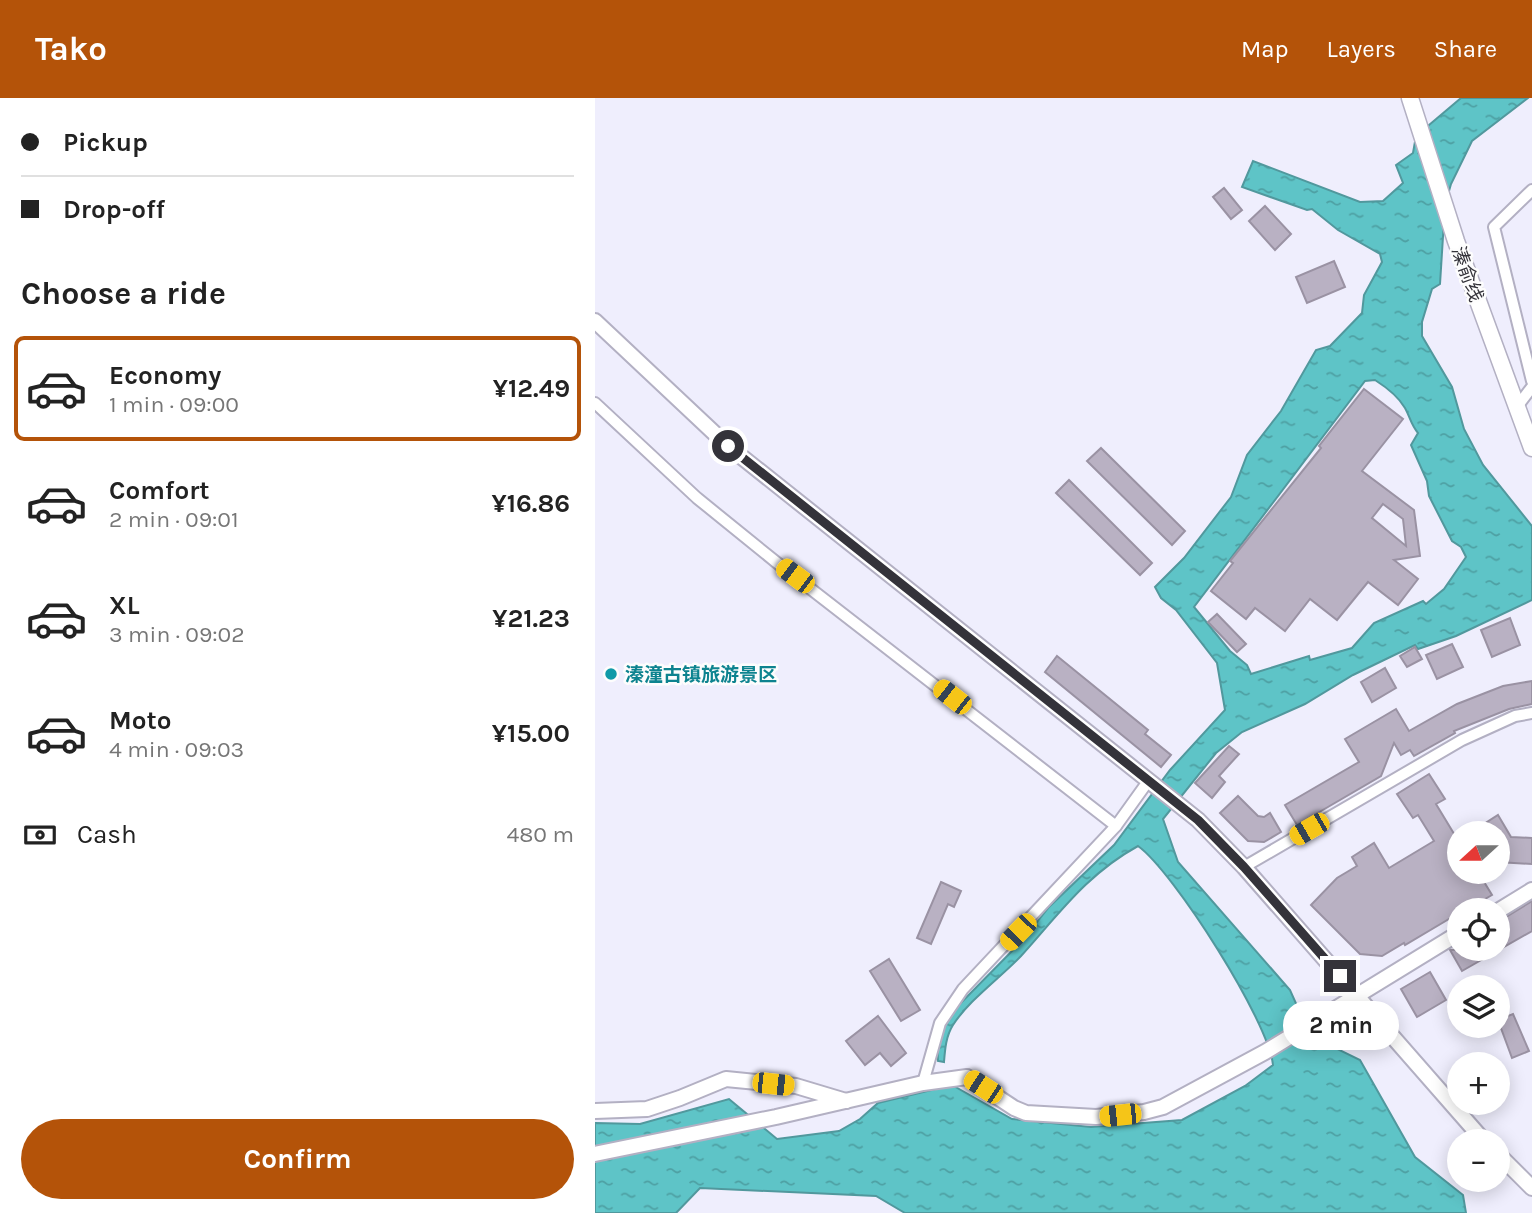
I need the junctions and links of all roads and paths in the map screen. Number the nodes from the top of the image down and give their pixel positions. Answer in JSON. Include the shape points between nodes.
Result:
{"nodes":[{"id":1,"x":1410,"y":98,"type":"edge"},
{"id":2,"x":1532,"y":190,"type":"edge"},
{"id":3,"x":595,"y":321,"type":"edge"},
{"id":4,"x":1532,"y":381,"type":"edge"},
{"id":5,"x":1532,"y":387,"type":"edge"},
{"id":6,"x":595,"y":403,"type":"edge"},
{"id":7,"x":1516,"y":408,"type":"junction"},
{"id":8,"x":1532,"y":448,"type":"edge"},
{"id":9,"x":1532,"y":713,"type":"edge"},
{"id":10,"x":1149,"y":780,"type":"junction"},
{"id":11,"x":1117,"y":826,"type":"junction"},
{"id":12,"x":1244,"y":867,"type":"junction"},
{"id":13,"x":1532,"y":890,"type":"edge"},
{"id":14,"x":1510,"y":904,"type":"edge"},
{"id":15,"x":1447,"y":940,"type":"edge"},
{"id":16,"x":1356,"y":995,"type":"junction"},
{"id":17,"x":923,"y":1083,"type":"junction"},
{"id":18,"x":848,"y":1101,"type":"junction"},
{"id":19,"x":595,"y":1111,"type":"edge"},
{"id":20,"x":1473,"y":1129,"type":"edge"},
{"id":21,"x":595,"y":1154,"type":"edge"},
{"id":22,"x":1510,"y":1166,"type":"edge"},
{"id":23,"x":1532,"y":1188,"type":"edge"}],
"edges":[{"from":1,"to":7,"type":"main road","name":"溱俞线"},
{"from":2,"to":4,"type":"street","via":[[1494,227]]},
{"from":3,"to":10,"type":"street","via":[[728,446]]},
{"from":5,"to":7,"type":"street"},
{"from":6,"to":11,"type":"street","via":[[697,498],[775,562]]},
{"from":7,"to":8,"type":"main road","name":"溱俞线"},
{"from":9,"to":12,"type":"street","via":[[1462,740]]},
{"from":10,"to":11,"type":"street"},
{"from":10,"to":12,"type":"street"},
{"from":11,"to":17,"type":"street","via":[[964,989],[940,1023]]},
{"from":12,"to":16,"type":"street"},
{"from":13,"to":14,"type":"street"},
{"from":15,"to":16,"type":"street"},
{"from":16,"to":17,"type":"street","via":[[1265,1052],[1163,1107],[1144,1112],[1096,1117],[1026,1113],[967,1077]]},
{"from":16,"to":20,"type":"street"},
{"from":17,"to":18,"type":"street"},
{"from":18,"to":19,"type":"street","via":[[796,1086],[726,1079],[647,1108]]},
{"from":18,"to":21,"type":"street"},
{"from":22,"to":23,"type":"street"}]}
